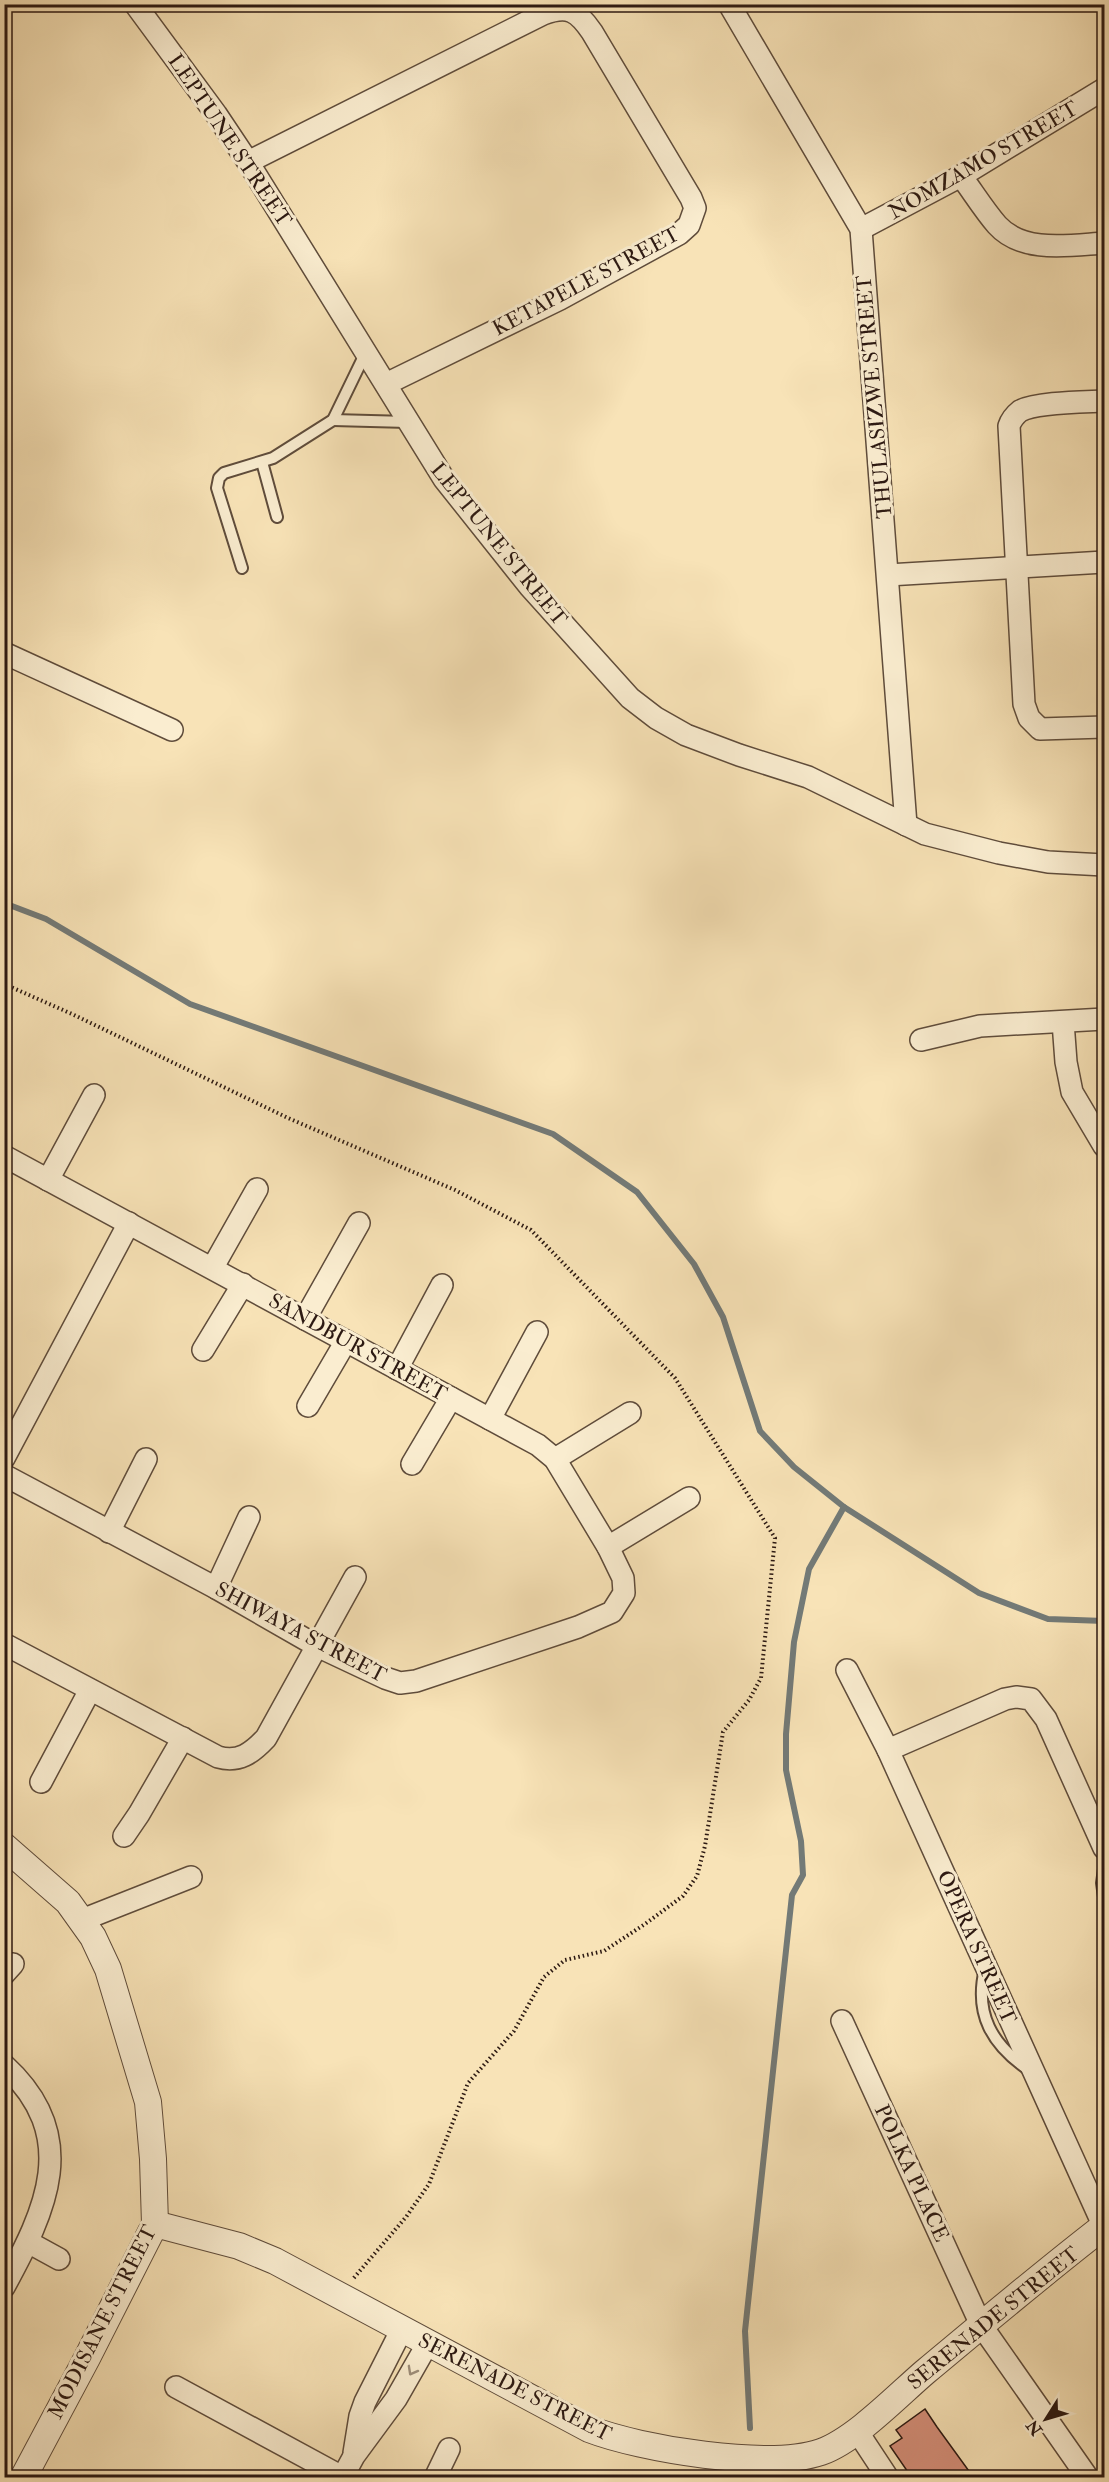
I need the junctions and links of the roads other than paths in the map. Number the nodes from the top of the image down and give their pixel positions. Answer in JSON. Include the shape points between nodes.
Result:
{"nodes":[{"id":1,"x":135,"y":4,"type":"edge"},
{"id":2,"x":735,"y":7,"type":"edge"},
{"id":3,"x":1104,"y":89,"type":"edge"},
{"id":4,"x":248,"y":162,"type":"junction"},
{"id":5,"x":960,"y":176,"type":"junction"},
{"id":6,"x":861,"y":229,"type":"junction"},
{"id":7,"x":1104,"y":243,"type":"edge"},
{"id":8,"x":366,"y":352,"type":"junction"},
{"id":9,"x":386,"y":384,"type":"junction"},
{"id":10,"x":1104,"y":401,"type":"edge"},
{"id":11,"x":333,"y":420,"type":"junction"},
{"id":12,"x":408,"y":422,"type":"junction"},
{"id":13,"x":262,"y":462,"type":"junction"},
{"id":14,"x":277,"y":517,"type":"dead end"},
{"id":15,"x":1104,"y":562,"type":"edge"},
{"id":16,"x":1015,"y":567,"type":"junction"},
{"id":17,"x":242,"y":568,"type":"dead end"},
{"id":18,"x":888,"y":575,"type":"junction"},
{"id":19,"x":4,"y":653,"type":"edge"},
{"id":20,"x":1104,"y":727,"type":"edge"},
{"id":21,"x":172,"y":730,"type":"dead end"},
{"id":22,"x":906,"y":825,"type":"junction"},
{"id":23,"x":1104,"y":866,"type":"edge"},
{"id":24,"x":1104,"y":1019,"type":"edge"},
{"id":25,"x":1063,"y":1022,"type":"junction"},
{"id":26,"x":921,"y":1040,"type":"dead end"},
{"id":27,"x":94,"y":1095,"type":"dead end"},
{"id":28,"x":1104,"y":1146,"type":"edge"},
{"id":29,"x":4,"y":1156,"type":"edge"},
{"id":30,"x":48,"y":1180,"type":"junction"},
{"id":31,"x":257,"y":1189,"type":"dead end"},
{"id":32,"x":129,"y":1223,"type":"junction"},
{"id":33,"x":359,"y":1224,"type":"dead end"},
{"id":34,"x":213,"y":1267,"type":"junction"},
{"id":35,"x":243,"y":1284,"type":"junction"},
{"id":36,"x":442,"y":1285,"type":"dead end"},
{"id":37,"x":305,"y":1319,"type":"junction"},
{"id":38,"x":537,"y":1332,"type":"dead end"},
{"id":39,"x":346,"y":1341,"type":"junction"},
{"id":40,"x":203,"y":1350,"type":"dead end"},
{"id":41,"x":397,"y":1368,"type":"junction"},
{"id":42,"x":451,"y":1398,"type":"junction"},
{"id":43,"x":308,"y":1407,"type":"dead end"},
{"id":44,"x":630,"y":1413,"type":"dead end"},
{"id":45,"x":490,"y":1419,"type":"junction"},
{"id":46,"x":4,"y":1458,"type":"edge"},
{"id":47,"x":146,"y":1459,"type":"dead end"},
{"id":48,"x":555,"y":1460,"type":"junction"},
{"id":49,"x":412,"y":1464,"type":"dead end"},
{"id":50,"x":4,"y":1475,"type":"edge"},
{"id":51,"x":689,"y":1498,"type":"dead end"},
{"id":52,"x":249,"y":1517,"type":"dead end"},
{"id":53,"x":109,"y":1532,"type":"junction"},
{"id":54,"x":608,"y":1547,"type":"junction"},
{"id":55,"x":355,"y":1576,"type":"dead end"},
{"id":56,"x":216,"y":1588,"type":"junction"},
{"id":57,"x":612,"y":1612,"type":"joint"},
{"id":58,"x":317,"y":1646,"type":"junction"},
{"id":59,"x":6,"y":1648,"type":"edge"},
{"id":60,"x":847,"y":1670,"type":"dead end"},
{"id":61,"x":90,"y":1690,"type":"junction"},
{"id":62,"x":183,"y":1738,"type":"junction"},
{"id":63,"x":888,"y":1750,"type":"junction"},
{"id":64,"x":41,"y":1782,"type":"dead end"},
{"id":65,"x":124,"y":1836,"type":"dead end"},
{"id":66,"x":4,"y":1846,"type":"edge"},
{"id":67,"x":1104,"y":1848,"type":"edge"},
{"id":68,"x":1104,"y":1869,"type":"edge"},
{"id":69,"x":191,"y":1877,"type":"dead end"},
{"id":70,"x":1104,"y":1897,"type":"edge"},
{"id":71,"x":82,"y":1920,"type":"junction"},
{"id":72,"x":842,"y":2021,"type":"dead end"},
{"id":73,"x":4,"y":2065,"type":"edge"},
{"id":74,"x":155,"y":2224,"type":"junction"},
{"id":75,"x":1104,"y":2227,"type":"edge"},
{"id":76,"x":28,"y":2242,"type":"junction"},
{"id":77,"x":59,"y":2259,"type":"dead end"},
{"id":78,"x":4,"y":2287,"type":"edge"},
{"id":79,"x":981,"y":2325,"type":"junction"},
{"id":80,"x":402,"y":2329,"type":"junction"},
{"id":81,"x":428,"y":2343,"type":"junction"},
{"id":82,"x":176,"y":2387,"type":"dead end"},
{"id":83,"x":857,"y":2430,"type":"junction"},
{"id":84,"x":449,"y":2449,"type":"dead end"},
{"id":85,"x":354,"y":2457,"type":"junction"},
{"id":86,"x":343,"y":2477,"type":"edge"},
{"id":87,"x":23,"y":2478,"type":"edge"},
{"id":88,"x":435,"y":2478,"type":"edge"},
{"id":89,"x":888,"y":2478,"type":"edge"},
{"id":90,"x":1088,"y":2478,"type":"edge"}],
"edges":[{"from":1,"to":4,"type":"street","name":"LEPTUNE STREET"},
{"from":2,"to":6,"type":"street","name":"THULASIZWE STREET"},
{"from":3,"to":5,"type":"street","name":"NOMZAMO STREET"},
{"from":4,"to":8,"type":"street","name":"LEPTUNE STREET"},
{"from":4,"to":9,"type":"street","name":"KETAPELE STREET","via":[[543,14],[571,10],[592,32],[691,198],[695,208],[689,225],[560,299]]},
{"from":5,"to":6,"type":"street","name":"NOMZAMO STREET"},
{"from":5,"to":7,"type":"street","via":[[998,226],[1016,237],[1046,246]]},
{"from":6,"to":18,"type":"street","name":"THULASIZWE STREET"},
{"from":8,"to":9,"type":"street","name":"LEPTUNE STREET"},
{"from":8,"to":11,"type":"lane"},
{"from":9,"to":12,"type":"street","name":"LEPTUNE STREET"},
{"from":10,"to":16,"type":"street","via":[[1034,407],[1021,411],[1011,421]]},
{"from":11,"to":12,"type":"lane"},
{"from":11,"to":13,"type":"lane"},
{"from":12,"to":22,"type":"street","name":"LEPTUNE STREET","via":[[463,505],[630,699],[686,735],[807,777]]},
{"from":13,"to":14,"type":"lane"},
{"from":13,"to":17,"type":"lane","via":[[224,473],[217,488]]},
{"from":15,"to":16,"type":"street"},
{"from":16,"to":18,"type":"street"},
{"from":16,"to":20,"type":"street","via":[[1023,690],[1029,718],[1040,729]]},
{"from":18,"to":22,"type":"street","name":"THULASIZWE STREET"},
{"from":19,"to":21,"type":"street"},
{"from":22,"to":23,"type":"street","name":"LEPTUNE STREET","via":[[999,853]]},
{"from":24,"to":25,"type":"street"},
{"from":25,"to":26,"type":"street","via":[[980,1026]]},
{"from":25,"to":28,"type":"street","via":[[1072,1092]]},
{"from":27,"to":30,"type":"street"},
{"from":29,"to":30,"type":"street","name":"SANDBUR STREET"},
{"from":30,"to":32,"type":"street","name":"SANDBUR STREET"},
{"from":31,"to":34,"type":"street"},
{"from":32,"to":34,"type":"street","name":"SANDBUR STREET"},
{"from":32,"to":46,"type":"street"},
{"from":33,"to":37,"type":"street"},
{"from":34,"to":35,"type":"street","name":"SANDBUR STREET"},
{"from":35,"to":37,"type":"street","name":"SANDBUR STREET"},
{"from":35,"to":40,"type":"street"},
{"from":36,"to":41,"type":"street"},
{"from":37,"to":39,"type":"street","name":"SANDBUR STREET"},
{"from":38,"to":45,"type":"street"},
{"from":39,"to":41,"type":"street","name":"SANDBUR STREET"},
{"from":39,"to":43,"type":"street"},
{"from":41,"to":42,"type":"street","name":"SANDBUR STREET"},
{"from":42,"to":45,"type":"street","name":"SANDBUR STREET"},
{"from":42,"to":49,"type":"street"},
{"from":44,"to":48,"type":"street"},
{"from":45,"to":48,"type":"street","name":"SANDBUR STREET","via":[[538,1445]]},
{"from":47,"to":53,"type":"street"},
{"from":48,"to":54,"type":"street","name":"SANDBUR STREET"},
{"from":50,"to":53,"type":"street","name":"SHIWAYA STREET"},
{"from":51,"to":54,"type":"street"},
{"from":52,"to":56,"type":"street"},
{"from":53,"to":56,"type":"street","name":"SHIWAYA STREET"},
{"from":54,"to":57,"type":"street","name":"SANDBUR STREET","via":[[625,1587]]},
{"from":55,"to":58,"type":"street"},
{"from":56,"to":58,"type":"street","name":"SHIWAYA STREET"},
{"from":57,"to":58,"type":"street","name":"SHIWAYA STREET","via":[[578,1627],[400,1683]]},
{"from":58,"to":62,"type":"street","via":[[266,1738],[245,1757],[226,1759]]},
{"from":59,"to":61,"type":"street"},
{"from":60,"to":63,"type":"street","name":"OPERA STREET"},
{"from":61,"to":62,"type":"street"},
{"from":61,"to":64,"type":"street"},
{"from":62,"to":65,"type":"street"},
{"from":63,"to":67,"type":"street","via":[[1005,1699],[1031,1699],[1046,1719]]},
{"from":63,"to":75,"type":"street","name":"OPERA STREET"},
{"from":66,"to":71,"type":"street","name":"MODISANE STREET","via":[[68,1902]]},
{"from":68,"to":70,"type":"lane"},
{"from":69,"to":71,"type":"street"},
{"from":71,"to":74,"type":"street","name":"MODISANE STREET","via":[[108,1969],[148,2102]]},
{"from":72,"to":79,"type":"street","name":"POLKA PLACE"},
{"from":73,"to":76,"type":"street","via":[[25,2086],[39,2110],[51,2156],[41,2216]]},
{"from":74,"to":80,"type":"street","name":"SERENADE STREET","via":[[239,2246],[275,2261]]},
{"from":74,"to":87,"type":"street","name":"MODISANE STREET"},
{"from":75,"to":79,"type":"street","name":"SERENADE STREET"},
{"from":76,"to":77,"type":"street"},
{"from":76,"to":78,"type":"street"},
{"from":79,"to":83,"type":"street","name":"SERENADE STREET"},
{"from":79,"to":90,"type":"street","name":"POLKA PLACE"},
{"from":80,"to":81,"type":"street","name":"SERENADE STREET"},
{"from":80,"to":85,"type":"street","via":[[365,2402]]},
{"from":81,"to":83,"type":"street","name":"SERENADE STREET","via":[[589,2429],[642,2445],[767,2459],[805,2457],[824,2451]]},
{"from":81,"to":85,"type":"street","one_way":true,"via":[[396,2399]]},
{"from":82,"to":86,"type":"street"},
{"from":83,"to":89,"type":"street"},
{"from":84,"to":88,"type":"street"},
{"from":85,"to":86,"type":"street"}]}
